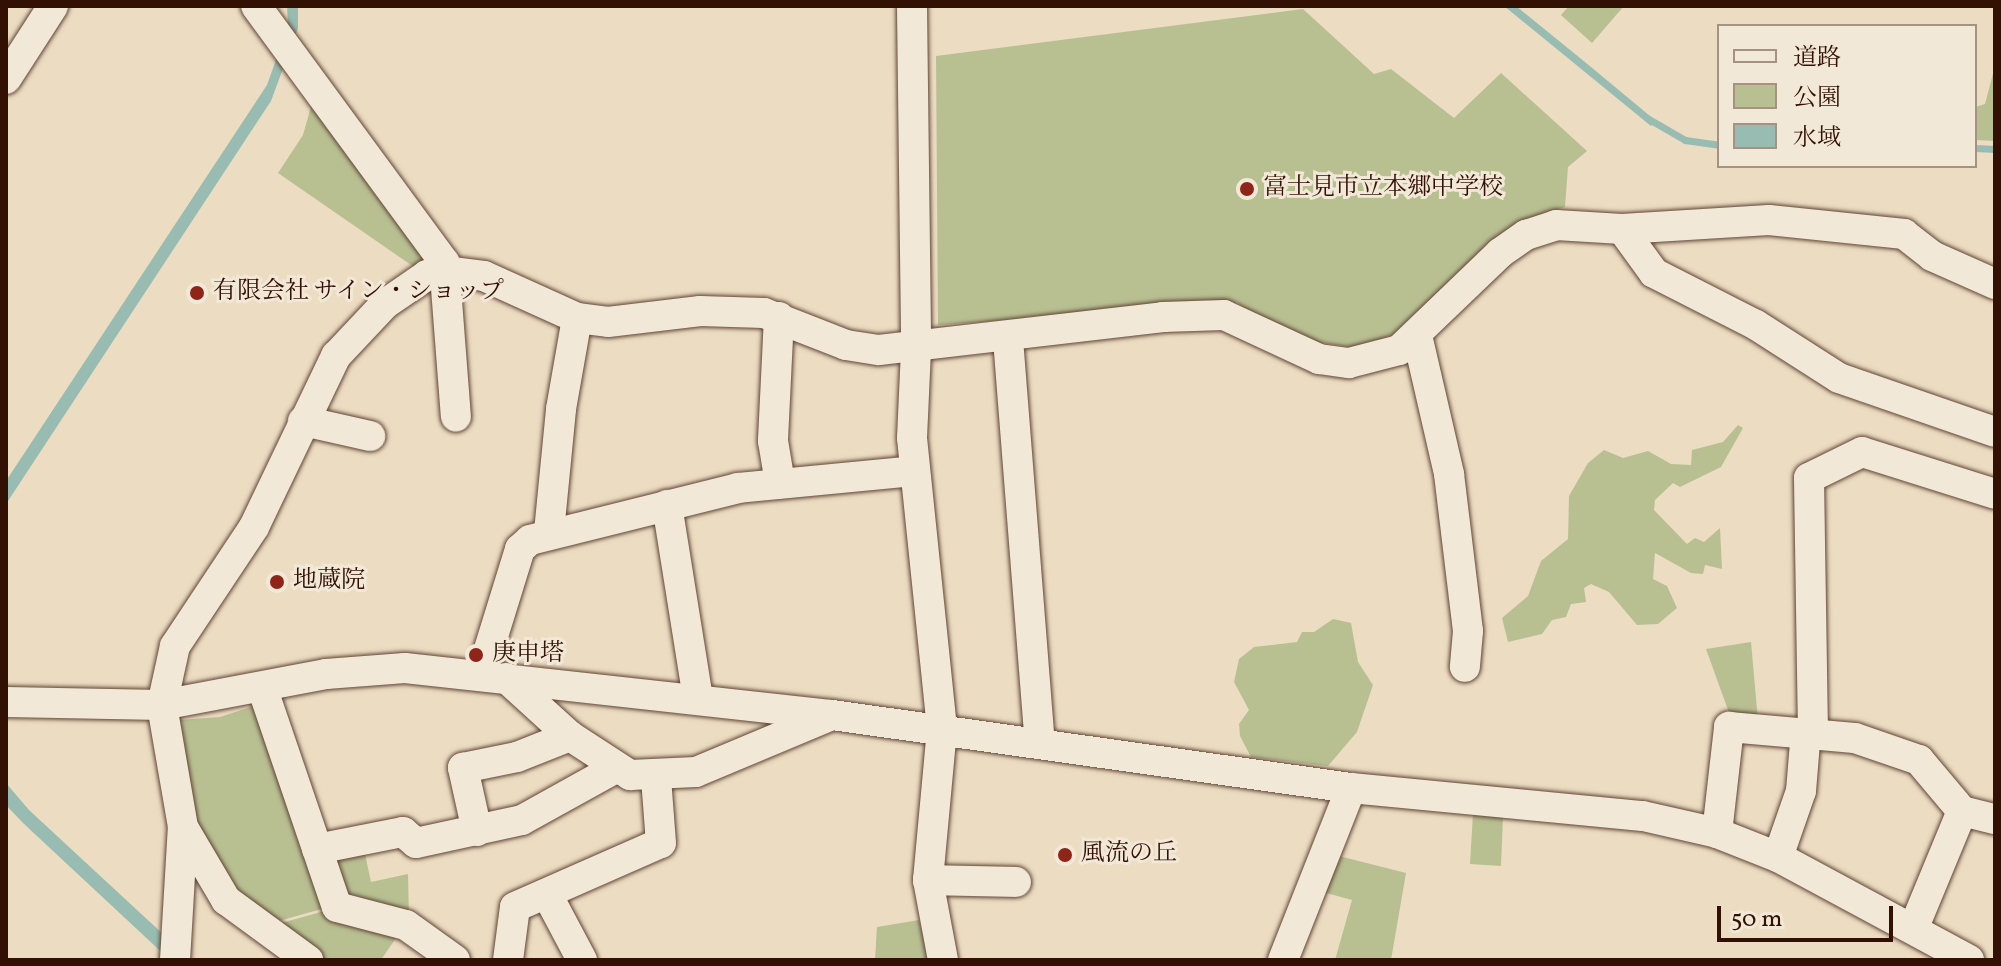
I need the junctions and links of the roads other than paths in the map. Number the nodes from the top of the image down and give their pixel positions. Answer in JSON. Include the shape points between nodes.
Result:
{"nodes":[{"id":1,"x":53,"y":6,"type":"edge"},
{"id":2,"x":912,"y":6,"type":"edge"},
{"id":3,"x":264,"y":17,"type":"edge"},
{"id":4,"x":6,"y":79,"type":"edge"},
{"id":5,"x":1622,"y":229,"type":"junction"},
{"id":6,"x":448,"y":272,"type":"junction"},
{"id":7,"x":1995,"y":284,"type":"edge"},
{"id":8,"x":779,"y":317,"type":"junction"},
{"id":9,"x":577,"y":318,"type":"junction"},
{"id":10,"x":1417,"y":335,"type":"junction"},
{"id":11,"x":1008,"y":339,"type":"junction"},
{"id":12,"x":916,"y":350,"type":"junction"},
{"id":13,"x":456,"y":417,"type":"dead end"},
{"id":14,"x":303,"y":421,"type":"junction"},
{"id":15,"x":1995,"y":432,"type":"edge"},
{"id":16,"x":370,"y":436,"type":"dead end"},
{"id":17,"x":914,"y":471,"type":"junction"},
{"id":18,"x":780,"y":483,"type":"junction"},
{"id":19,"x":1995,"y":494,"type":"edge"},
{"id":20,"x":667,"y":505,"type":"junction"},
{"id":21,"x":549,"y":532,"type":"junction"},
{"id":22,"x":1465,"y":667,"type":"dead end"},
{"id":23,"x":494,"y":676,"type":"junction"},
{"id":24,"x":262,"y":687,"type":"junction"},
{"id":25,"x":698,"y":699,"type":"junction"},
{"id":26,"x":6,"y":702,"type":"edge"},
{"id":27,"x":162,"y":705,"type":"junction"},
{"id":28,"x":832,"y":715,"type":"junction"},
{"id":29,"x":942,"y":729,"type":"junction"},
{"id":30,"x":1813,"y":733,"type":"junction"},
{"id":31,"x":570,"y":736,"type":"junction"},
{"id":32,"x":1040,"y":744,"type":"junction"},
{"id":33,"x":616,"y":768,"type":"junction"},
{"id":34,"x":656,"y":778,"type":"junction"},
{"id":35,"x":1351,"y":788,"type":"junction"},
{"id":36,"x":1962,"y":811,"type":"junction"},
{"id":37,"x":1995,"y":819,"type":"edge"},
{"id":38,"x":183,"y":827,"type":"junction"},
{"id":39,"x":477,"y":831,"type":"junction"},
{"id":40,"x":1717,"y":833,"type":"junction"},
{"id":41,"x":317,"y":849,"type":"junction"},
{"id":42,"x":1778,"y":857,"type":"junction"},
{"id":43,"x":928,"y":880,"type":"junction"},
{"id":44,"x":1016,"y":882,"type":"dead end"},
{"id":45,"x":547,"y":894,"type":"junction"},
{"id":46,"x":1926,"y":942,"type":"edge"},
{"id":47,"x":175,"y":950,"type":"edge"},
{"id":48,"x":1289,"y":958,"type":"edge"},
{"id":49,"x":308,"y":960,"type":"edge"},
{"id":50,"x":455,"y":960,"type":"edge"},
{"id":51,"x":508,"y":960,"type":"edge"},
{"id":52,"x":582,"y":960,"type":"edge"},
{"id":53,"x":943,"y":960,"type":"edge"},
{"id":54,"x":1969,"y":960,"type":"edge"}],
"edges":[{"from":1,"to":4,"type":"street"},
{"from":2,"to":12,"type":"street"},
{"from":3,"to":6,"type":"street"},
{"from":5,"to":7,"type":"street","via":[[1769,220],[1904,234],[1932,256]]},
{"from":5,"to":10,"type":"street","via":[[1556,225],[1526,235],[1500,253]]},
{"from":5,"to":15,"type":"street","via":[[1654,273],[1756,325],[1839,378]]},
{"from":6,"to":9,"type":"street","via":[[493,279]]},
{"from":6,"to":13,"type":"street"},
{"from":6,"to":14,"type":"street","via":[[411,283],[361,325],[318,386]]},
{"from":8,"to":9,"type":"street","via":[[736,309],[608,322]]},
{"from":8,"to":12,"type":"street","via":[[846,345]]},
{"from":8,"to":18,"type":"street","via":[[773,441]]},
{"from":9,"to":21,"type":"street","via":[[561,409]]},
{"from":10,"to":11,"type":"street","via":[[1377,360],[1349,363],[1319,359],[1224,315],[1163,317]]},
{"from":10,"to":22,"type":"street","via":[[1449,474],[1468,631]]},
{"from":11,"to":12,"type":"street"},
{"from":11,"to":32,"type":"street"},
{"from":12,"to":17,"type":"street"},
{"from":14,"to":16,"type":"street"},
{"from":14,"to":27,"type":"street","via":[[254,527],[175,646]]},
{"from":17,"to":18,"type":"street"},
{"from":17,"to":29,"type":"street"},
{"from":18,"to":20,"type":"street"},
{"from":19,"to":30,"type":"street","via":[[1862,452],[1809,478]]},
{"from":20,"to":21,"type":"street"},
{"from":20,"to":25,"type":"street"},
{"from":21,"to":23,"type":"street","via":[[520,549]]},
{"from":23,"to":24,"type":"street","via":[[366,669]]},
{"from":23,"to":25,"type":"street"},
{"from":23,"to":31,"type":"street"},
{"from":24,"to":27,"type":"street"},
{"from":24,"to":41,"type":"street"},
{"from":25,"to":28,"type":"street"},
{"from":26,"to":27,"type":"street"},
{"from":27,"to":38,"type":"street"},
{"from":28,"to":29,"type":"street"},
{"from":28,"to":34,"type":"street","via":[[696,772]]},
{"from":29,"to":32,"type":"street"},
{"from":29,"to":43,"type":"street"},
{"from":30,"to":36,"type":"street","via":[[1855,738],[1919,760]]},
{"from":30,"to":40,"type":"street","via":[[1729,727]]},
{"from":30,"to":42,"type":"street","via":[[1805,742],[1801,791]]},
{"from":31,"to":33,"type":"street"},
{"from":31,"to":39,"type":"street","via":[[517,757],[463,768]]},
{"from":32,"to":35,"type":"street"},
{"from":33,"to":34,"type":"street"},
{"from":33,"to":39,"type":"street","via":[[522,820]]},
{"from":34,"to":45,"type":"street","via":[[661,843]]},
{"from":35,"to":40,"type":"street","via":[[1643,816]]},
{"from":35,"to":48,"type":"street"},
{"from":36,"to":37,"type":"street"},
{"from":36,"to":46,"type":"street"},
{"from":38,"to":47,"type":"street"},
{"from":38,"to":49,"type":"street","via":[[226,900]]},
{"from":39,"to":41,"type":"street","via":[[416,843],[403,832]]},
{"from":40,"to":42,"type":"street"},
{"from":41,"to":50,"type":"street","via":[[337,907],[406,925]]},
{"from":42,"to":46,"type":"street"},
{"from":43,"to":44,"type":"street"},
{"from":43,"to":53,"type":"street"},
{"from":45,"to":51,"type":"street","via":[[515,907]]},
{"from":45,"to":52,"type":"street"},
{"from":46,"to":54,"type":"street"}]}
